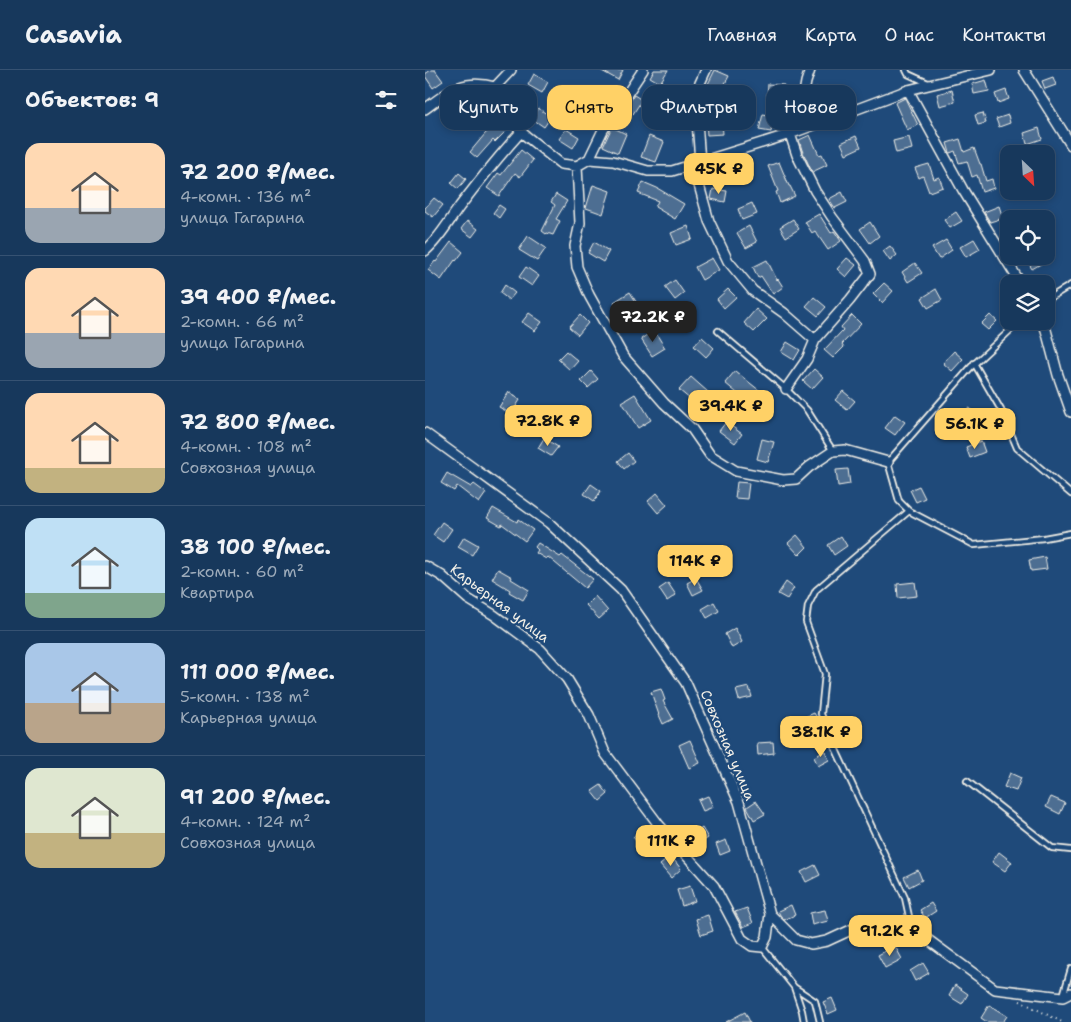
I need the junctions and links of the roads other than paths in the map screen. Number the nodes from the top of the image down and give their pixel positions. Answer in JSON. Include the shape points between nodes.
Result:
{"nodes":[{"id":1,"x":511,"y":70,"type":"edge"},
{"id":2,"x":643,"y":70,"type":"edge"},
{"id":3,"x":706,"y":70,"type":"edge"},
{"id":4,"x":810,"y":70,"type":"edge"},
{"id":5,"x":906,"y":70,"type":"edge"},
{"id":6,"x":991,"y":70,"type":"edge"},
{"id":7,"x":1024,"y":70,"type":"edge"},
{"id":8,"x":466,"y":85,"type":"edge"},
{"id":9,"x":488,"y":85,"type":"edge"},
{"id":10,"x":497,"y":85,"type":"edge"},
{"id":11,"x":931,"y":85,"type":"junction"},
{"id":12,"x":908,"y":90,"type":"junction"},
{"id":13,"x":440,"y":98,"type":"edge"},
{"id":14,"x":425,"y":109,"type":"edge"},
{"id":15,"x":521,"y":132,"type":"joint"},
{"id":16,"x":790,"y":134,"type":"junction"},
{"id":17,"x":1071,"y":145,"type":"edge"},
{"id":18,"x":589,"y":159,"type":"junction"},
{"id":19,"x":700,"y":162,"type":"junction"},
{"id":20,"x":577,"y":166,"type":"junction"},
{"id":21,"x":425,"y":251,"type":"edge"},
{"id":22,"x":1015,"y":275,"type":"edge"},
{"id":23,"x":1071,"y":286,"type":"edge"},
{"id":24,"x":1055,"y":295,"type":"edge"},
{"id":25,"x":1010,"y":330,"type":"edge"},
{"id":26,"x":1046,"y":330,"type":"edge"},
{"id":27,"x":718,"y":331,"type":"dead end"},
{"id":28,"x":815,"y":340,"type":"junction"},
{"id":29,"x":974,"y":363,"type":"junction"},
{"id":30,"x":786,"y":389,"type":"junction"},
{"id":31,"x":1071,"y":412,"type":"edge"},
{"id":32,"x":425,"y":433,"type":"edge"},
{"id":33,"x":833,"y":451,"type":"junction"},
{"id":34,"x":888,"y":462,"type":"junction"},
{"id":35,"x":1071,"y":494,"type":"edge"},
{"id":36,"x":909,"y":512,"type":"junction"},
{"id":37,"x":1071,"y":533,"type":"edge"},
{"id":38,"x":427,"y":570,"type":"edge"},
{"id":39,"x":967,"y":781,"type":"dead end"},
{"id":40,"x":1071,"y":850,"type":"edge"},
{"id":41,"x":770,"y":914,"type":"junction"},
{"id":42,"x":910,"y":921,"type":"junction"},
{"id":43,"x":762,"y":947,"type":"junction"},
{"id":44,"x":1071,"y":969,"type":"edge"},
{"id":45,"x":794,"y":987,"type":"junction"},
{"id":46,"x":1067,"y":995,"type":"edge"},
{"id":47,"x":804,"y":1022,"type":"edge"},
{"id":48,"x":820,"y":1022,"type":"edge"}],
"edges":[{"from":1,"to":10,"type":"street"},
{"from":2,"to":18,"type":"street","via":[[603,130]]},
{"from":3,"to":19,"type":"street","via":[[695,94]]},
{"from":4,"to":16,"type":"street","via":[[801,109]]},
{"from":5,"to":11,"type":"lane"},
{"from":6,"to":11,"type":"street"},
{"from":7,"to":17,"type":"street"},
{"from":8,"to":9,"type":"street"},
{"from":11,"to":12,"type":"street"},
{"from":12,"to":16,"type":"street"},
{"from":12,"to":22,"type":"street","via":[[963,190]]},
{"from":13,"to":14,"type":"street"},
{"from":15,"to":20,"type":"street","via":[[561,164]]},
{"from":15,"to":21,"type":"street"},
{"from":16,"to":19,"type":"street"},
{"from":16,"to":28,"type":"street","via":[[815,191],[865,261],[870,274]]},
{"from":18,"to":19,"type":"street","via":[[613,161],[648,172],[672,170]]},
{"from":18,"to":20,"type":"street"},
{"from":19,"to":28,"type":"street","via":[[697,178],[709,221],[729,261],[753,291]]},
{"from":20,"to":33,"type":"street","via":[[580,223],[575,246],[577,267],[623,356],[664,403],[692,429],[710,454],[736,471],[783,480],[796,479]]},
{"from":23,"to":24,"type":"lane"},
{"from":25,"to":29,"type":"lane"},
{"from":26,"to":31,"type":"street"},
{"from":27,"to":30,"type":"lane"},
{"from":28,"to":30,"type":"street","via":[[807,359]]},
{"from":29,"to":34,"type":"lane"},
{"from":29,"to":35,"type":"lane","via":[[1001,410],[1017,448]]},
{"from":30,"to":33,"type":"lane","via":[[807,410]]},
{"from":32,"to":41,"type":"street","name":"Совхозная улица","via":[[549,523],[621,590],[686,683],[739,802]]},
{"from":33,"to":34,"type":"street","via":[[845,450]]},
{"from":34,"to":36,"type":"lane","via":[[899,501]]},
{"from":36,"to":37,"type":"lane","via":[[974,545]]},
{"from":36,"to":42,"type":"lane","via":[[816,590],[805,622],[825,674],[821,714],[905,898]]},
{"from":38,"to":43,"type":"street","name":"Карьерная улица","via":[[442,576],[469,599],[540,648],[567,678],[589,715],[605,753],[659,825],[714,886],[742,939],[752,946]]},
{"from":39,"to":40,"type":"lane","via":[[1052,848]]},
{"from":41,"to":42,"type":"street","name":"Совхозная улица","via":[[796,940],[811,944],[827,941],[853,929]]},
{"from":41,"to":43,"type":"street","via":[[767,937]]},
{"from":42,"to":46,"type":"street","via":[[923,936],[995,989]]},
{"from":43,"to":45,"type":"lane"},
{"from":44,"to":46,"type":"lane"},
{"from":45,"to":47,"type":"lane"},
{"from":45,"to":48,"type":"lane","via":[[815,1001]]}]}
